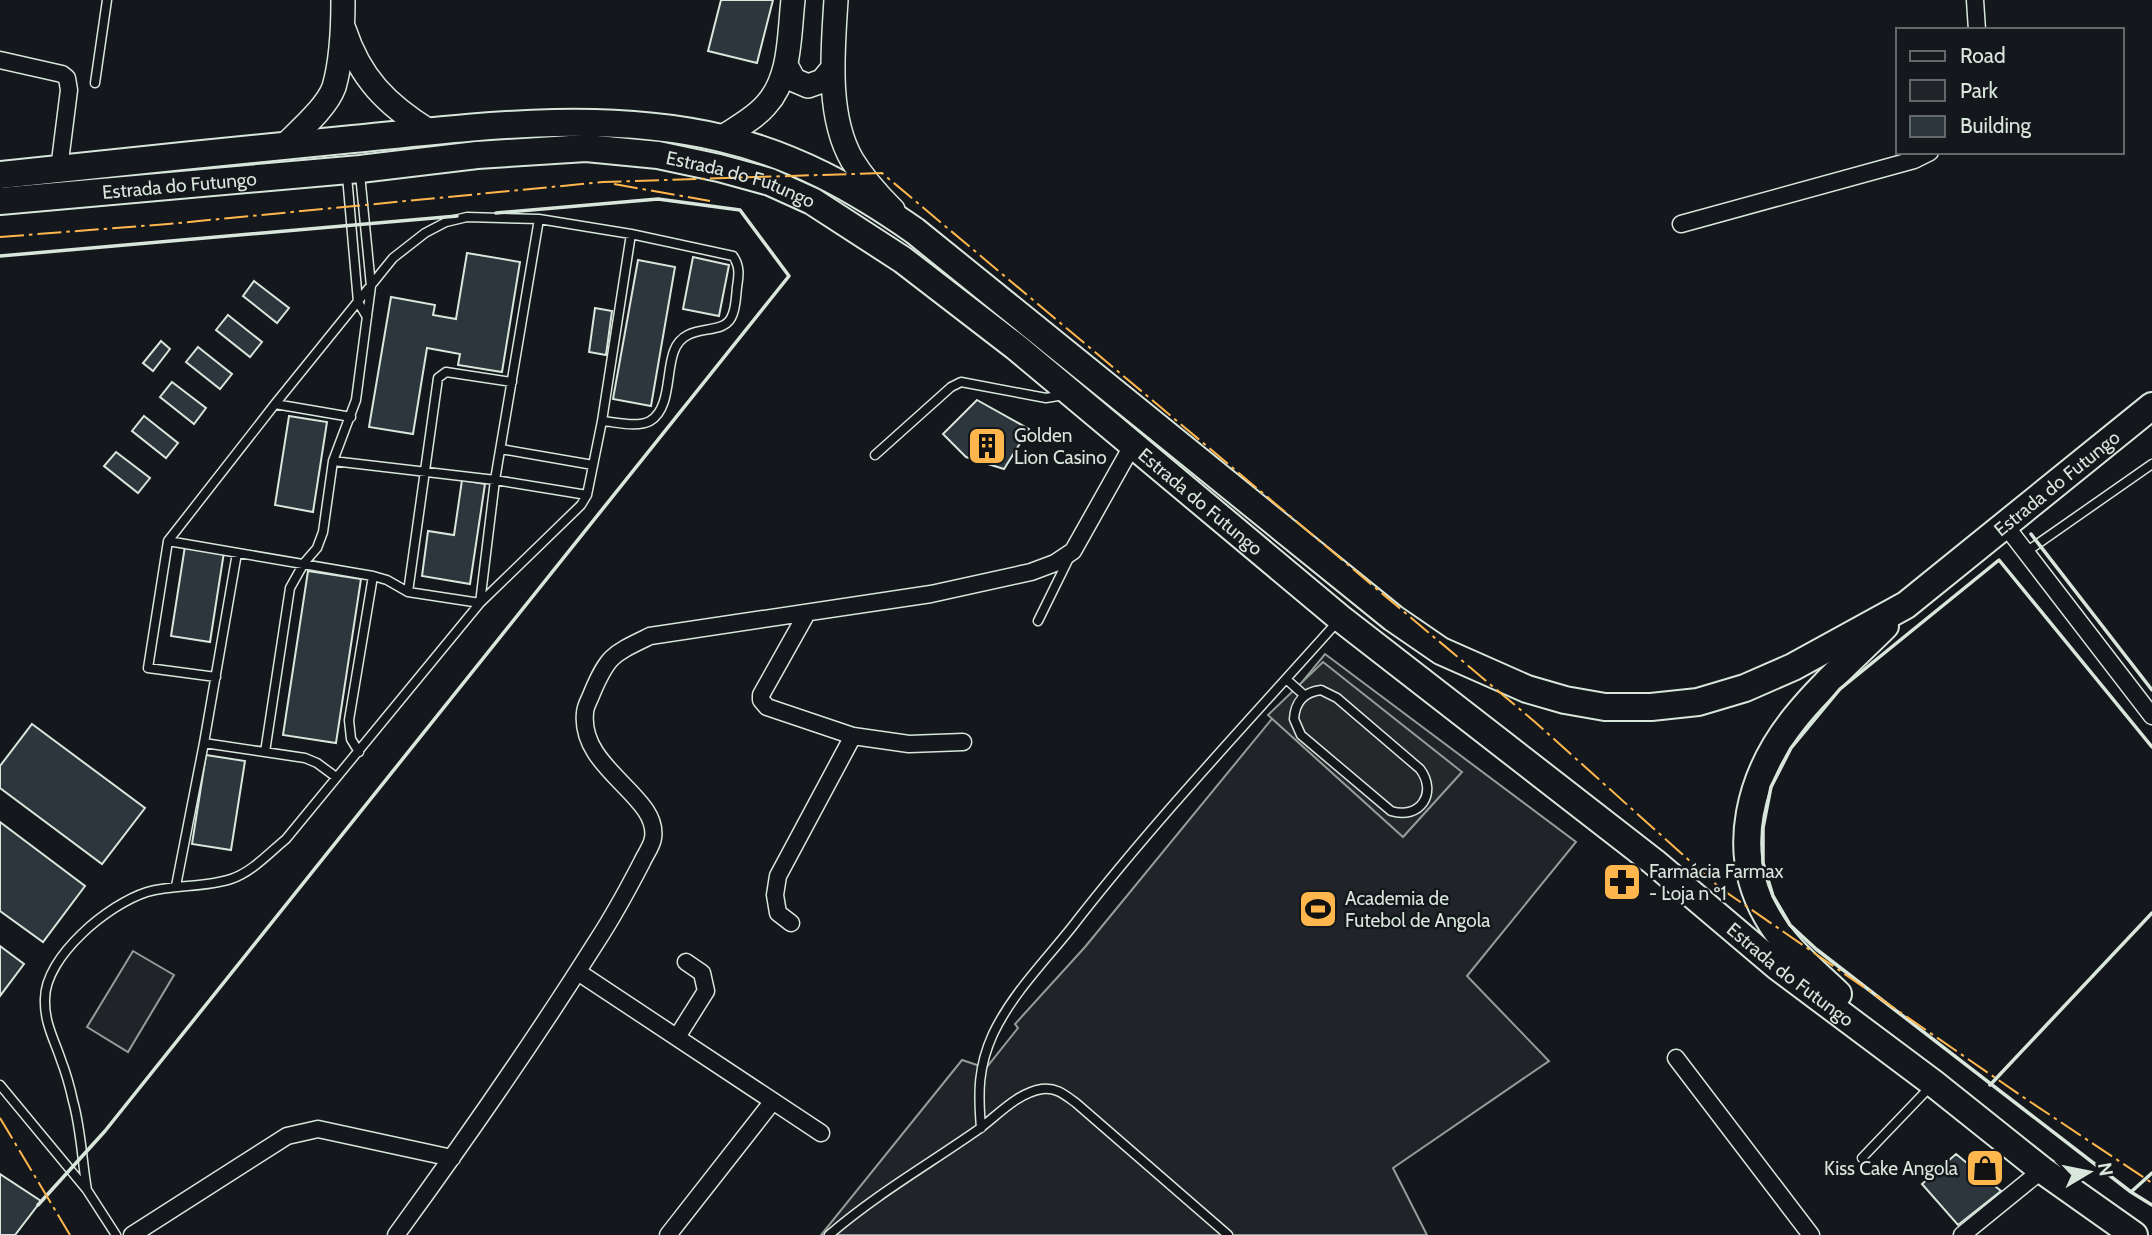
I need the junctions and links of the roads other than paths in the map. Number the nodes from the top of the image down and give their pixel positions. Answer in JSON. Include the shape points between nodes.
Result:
{"nodes":[{"id":1,"x":107,"y":0,"type":"edge"},
{"id":2,"x":343,"y":0,"type":"edge"},
{"id":3,"x":793,"y":0,"type":"edge"},
{"id":4,"x":836,"y":0,"type":"edge"},
{"id":5,"x":1975,"y":0,"type":"edge"},
{"id":6,"x":343,"y":26,"type":"junction"},
{"id":7,"x":1977,"y":28,"type":"edge"},
{"id":8,"x":0,"y":60,"type":"edge"},
{"id":9,"x":786,"y":65,"type":"junction"},
{"id":10,"x":832,"y":69,"type":"junction"},
{"id":11,"x":94,"y":83,"type":"dead end"},
{"id":12,"x":429,"y":131,"type":"junction"},
{"id":13,"x":721,"y":138,"type":"junction"},
{"id":14,"x":285,"y":145,"type":"junction"},
{"id":15,"x":1926,"y":154,"type":"edge"},
{"id":16,"x":59,"y":169,"type":"junction"},
{"id":17,"x":353,"y":170,"type":"junction"},
{"id":18,"x":0,"y":175,"type":"edge"},
{"id":19,"x":0,"y":201,"type":"edge"},
{"id":20,"x":539,"y":219,"type":"junction"},
{"id":21,"x":1681,"y":223,"type":"dead end"},
{"id":22,"x":915,"y":231,"type":"junction"},
{"id":23,"x":631,"y":234,"type":"junction"},
{"id":24,"x":371,"y":286,"type":"junction"},
{"id":25,"x":358,"y":302,"type":"junction"},
{"id":26,"x":367,"y":317,"type":"junction"},
{"id":27,"x":512,"y":382,"type":"junction"},
{"id":28,"x":1071,"y":394,"type":"junction"},
{"id":29,"x":275,"y":404,"type":"junction"},
{"id":30,"x":2152,"y":406,"type":"edge"},
{"id":31,"x":351,"y":417,"type":"junction"},
{"id":32,"x":602,"y":421,"type":"junction"},
{"id":33,"x":1132,"y":446,"type":"junction"},
{"id":34,"x":501,"y":449,"type":"junction"},
{"id":35,"x":875,"y":455,"type":"dead end"},
{"id":36,"x":333,"y":461,"type":"junction"},
{"id":37,"x":593,"y":465,"type":"junction"},
{"id":38,"x":2150,"y":469,"type":"edge"},
{"id":39,"x":424,"y":471,"type":"junction"},
{"id":40,"x":495,"y":480,"type":"junction"},
{"id":41,"x":587,"y":495,"type":"junction"},
{"id":42,"x":2005,"y":525,"type":"junction"},
{"id":43,"x":168,"y":541,"type":"junction"},
{"id":44,"x":1073,"y":551,"type":"junction"},
{"id":45,"x":2026,"y":552,"type":"junction"},
{"id":46,"x":237,"y":553,"type":"junction"},
{"id":47,"x":304,"y":563,"type":"junction"},
{"id":48,"x":373,"y":576,"type":"junction"},
{"id":49,"x":408,"y":592,"type":"junction"},
{"id":50,"x":480,"y":603,"type":"junction"},
{"id":51,"x":1906,"y":605,"type":"junction"},
{"id":52,"x":807,"y":612,"type":"junction"},
{"id":53,"x":1340,"y":618,"type":"junction"},
{"id":54,"x":1038,"y":621,"type":"dead end"},
{"id":55,"x":215,"y":677,"type":"junction"},
{"id":56,"x":1286,"y":679,"type":"junction"},
{"id":57,"x":1304,"y":695,"type":"junction"},
{"id":58,"x":2152,"y":716,"type":"edge"},
{"id":59,"x":853,"y":736,"type":"junction"},
{"id":60,"x":963,"y":742,"type":"dead end"},
{"id":61,"x":204,"y":743,"type":"junction"},
{"id":62,"x":265,"y":752,"type":"junction"},
{"id":63,"x":359,"y":752,"type":"junction"},
{"id":64,"x":336,"y":777,"type":"junction"},
{"id":65,"x":176,"y":886,"type":"junction"},
{"id":66,"x":791,"y":923,"type":"dead end"},
{"id":67,"x":686,"y":962,"type":"dead end"},
{"id":68,"x":578,"y":972,"type":"junction"},
{"id":69,"x":677,"y":1037,"type":"junction"},
{"id":70,"x":1676,"y":1058,"type":"dead end"},
{"id":71,"x":1933,"y":1083,"type":"junction"},
{"id":72,"x":0,"y":1085,"type":"edge"},
{"id":73,"x":773,"y":1101,"type":"junction"},
{"id":74,"x":981,"y":1128,"type":"junction"},
{"id":75,"x":821,"y":1133,"type":"dead end"},
{"id":76,"x":452,"y":1158,"type":"junction"},
{"id":77,"x":1862,"y":1158,"type":"dead end"},
{"id":78,"x":2042,"y":1170,"type":"junction"},
{"id":79,"x":87,"y":1190,"type":"junction"},
{"id":80,"x":116,"y":1235,"type":"edge"},
{"id":81,"x":132,"y":1235,"type":"edge"},
{"id":82,"x":396,"y":1235,"type":"edge"},
{"id":83,"x":668,"y":1235,"type":"edge"},
{"id":84,"x":829,"y":1235,"type":"edge"},
{"id":85,"x":1228,"y":1235,"type":"edge"},
{"id":86,"x":1811,"y":1235,"type":"edge"},
{"id":87,"x":1962,"y":1235,"type":"edge"},
{"id":88,"x":2114,"y":1235,"type":"edge"},
{"id":89,"x":2134,"y":1235,"type":"edge"}],
"edges":[{"from":1,"to":11,"type":"lane"},
{"from":2,"to":6,"type":"street"},
{"from":3,"to":9,"type":"street"},
{"from":4,"to":10,"type":"street"},
{"from":5,"to":7,"type":"street"},
{"from":6,"to":12,"type":"street","via":[[366,78],[404,116]]},
{"from":6,"to":14,"type":"street","via":[[334,88]]},
{"from":8,"to":16,"type":"street","via":[[66,78],[69,90]]},
{"from":9,"to":10,"type":"street","via":[[794,80],[807,86],[822,81]]},
{"from":9,"to":13,"type":"street","via":[[768,104]]},
{"from":10,"to":22,"type":"street","via":[[838,120],[851,159]]},
{"from":12,"to":13,"type":"main road","name":"Estrada do Futungo","via":[[586,123],[663,128]]},
{"from":12,"to":14,"type":"main road","name":"Estrada do Futungo"},
{"from":13,"to":22,"type":"main road","name":"Estrada do Futungo","via":[[822,173]]},
{"from":14,"to":16,"type":"main road","name":"Estrada do Futungo"},
{"from":15,"to":21,"type":"street"},
{"from":16,"to":18,"type":"main road","name":"Estrada do Futungo"},
{"from":17,"to":19,"type":"main road","name":"Estrada do Futungo"},
{"from":17,"to":24,"type":"lane"},
{"from":17,"to":25,"type":"lane"},
{"from":17,"to":28,"type":"main road","name":"Estrada do Futungo","via":[[586,148],[658,155],[770,182],[812,201],[903,260]]},
{"from":20,"to":23,"type":"lane"},
{"from":20,"to":24,"type":"lane","via":[[467,217],[446,222],[393,258]]},
{"from":20,"to":27,"type":"lane"},
{"from":22,"to":51,"type":"main road","name":"Estrada do Futungo","via":[[1393,618],[1441,651],[1527,688],[1605,707],[1698,702],[1793,667]]},
{"from":23,"to":32,"type":"lane"},
{"from":23,"to":32,"type":"lane","via":[[728,254],[738,263],[739,272],[730,321],[694,331],[679,343],[662,404],[652,420],[641,425]]},
{"from":24,"to":25,"type":"lane"},
{"from":24,"to":26,"type":"lane"},
{"from":25,"to":26,"type":"lane"},
{"from":25,"to":29,"type":"lane"},
{"from":26,"to":31,"type":"lane"},
{"from":27,"to":34,"type":"lane"},
{"from":27,"to":39,"type":"lane","via":[[446,372],[440,375]]},
{"from":28,"to":33,"type":"main road","name":"Estrada do Futungo"},
{"from":28,"to":35,"type":"lane","via":[[1046,398],[961,382]]},
{"from":29,"to":31,"type":"lane"},
{"from":29,"to":43,"type":"lane"},
{"from":30,"to":42,"type":"main road","name":"Estrada do Futungo"},
{"from":31,"to":36,"type":"lane"},
{"from":32,"to":37,"type":"lane"},
{"from":33,"to":44,"type":"street"},
{"from":33,"to":53,"type":"main road","name":"Estrada do Futungo"},
{"from":34,"to":37,"type":"lane"},
{"from":34,"to":40,"type":"lane"},
{"from":36,"to":39,"type":"lane"},
{"from":36,"to":47,"type":"lane","via":[[323,532]]},
{"from":37,"to":41,"type":"lane"},
{"from":38,"to":45,"type":"lane"},
{"from":39,"to":40,"type":"lane"},
{"from":39,"to":49,"type":"lane"},
{"from":40,"to":41,"type":"lane"},
{"from":40,"to":50,"type":"lane"},
{"from":41,"to":50,"type":"lane"},
{"from":42,"to":45,"type":"street"},
{"from":42,"to":51,"type":"main road","name":"Estrada do Futungo"},
{"from":43,"to":46,"type":"lane"},
{"from":43,"to":55,"type":"lane","via":[[148,668]]},
{"from":44,"to":52,"type":"street","via":[[1031,572],[931,594]]},
{"from":44,"to":54,"type":"lane"},
{"from":45,"to":58,"type":"street"},
{"from":46,"to":47,"type":"lane"},
{"from":46,"to":55,"type":"lane"},
{"from":47,"to":48,"type":"lane"},
{"from":47,"to":62,"type":"lane","via":[[290,587]]},
{"from":48,"to":49,"type":"lane"},
{"from":48,"to":63,"type":"lane","via":[[349,720],[351,739]]},
{"from":49,"to":50,"type":"lane"},
{"from":50,"to":63,"type":"lane"},
{"from":51,"to":71,"type":"main road","via":[[1806,705],[1772,752],[1751,802],[1747,853],[1757,893],[1783,939]]},
{"from":52,"to":59,"type":"street","via":[[761,700],[767,707]]},
{"from":52,"to":68,"type":"street","via":[[650,636],[615,653],[603,666],[584,711],[586,733],[616,779],[646,809],[653,822],[653,839]]},
{"from":53,"to":56,"type":"lane"},
{"from":53,"to":71,"type":"main road","name":"Estrada do Futungo","via":[[1654,862],[1778,967]]},
{"from":55,"to":61,"type":"lane"},
{"from":56,"to":57,"type":"lane"},
{"from":56,"to":74,"type":"lane","via":[[1134,850],[1013,1001],[983,1058],[978,1088]]},
{"from":57,"to":57,"type":"lane","via":[[1321,690],[1330,693],[1420,769],[1427,783],[1420,806],[1407,813],[1391,811],[1301,735],[1293,719]]},
{"from":59,"to":60,"type":"street","via":[[909,744]]},
{"from":59,"to":66,"type":"street","via":[[778,876],[778,913]]},
{"from":61,"to":62,"type":"lane"},
{"from":61,"to":65,"type":"lane"},
{"from":62,"to":64,"type":"lane","via":[[305,758]]},
{"from":63,"to":64,"type":"lane"},
{"from":64,"to":65,"type":"lane","via":[[286,839],[250,870],[231,879]]},
{"from":65,"to":79,"type":"lane","via":[[146,892],[95,920],[66,951],[44,996],[47,1026],[74,1103]]},
{"from":67,"to":69,"type":"street","via":[[702,973],[706,991]]},
{"from":68,"to":69,"type":"street"},
{"from":68,"to":76,"type":"street"},
{"from":69,"to":73,"type":"street"},
{"from":70,"to":86,"type":"street"},
{"from":71,"to":77,"type":"lane"},
{"from":71,"to":78,"type":"main road","name":"Estrada do Futungo"},
{"from":72,"to":79,"type":"lane"},
{"from":73,"to":75,"type":"street"},
{"from":73,"to":83,"type":"street"},
{"from":74,"to":84,"type":"lane"},
{"from":74,"to":85,"type":"lane","via":[[1028,1094],[1057,1090]]},
{"from":76,"to":81,"type":"street","via":[[318,1129],[301,1131]]},
{"from":76,"to":82,"type":"street"},
{"from":78,"to":87,"type":"street"},
{"from":78,"to":88,"type":"main road"},
{"from":78,"to":89,"type":"main road","name":"Estrada do Futungo"},
{"from":79,"to":80,"type":"lane"}]}
